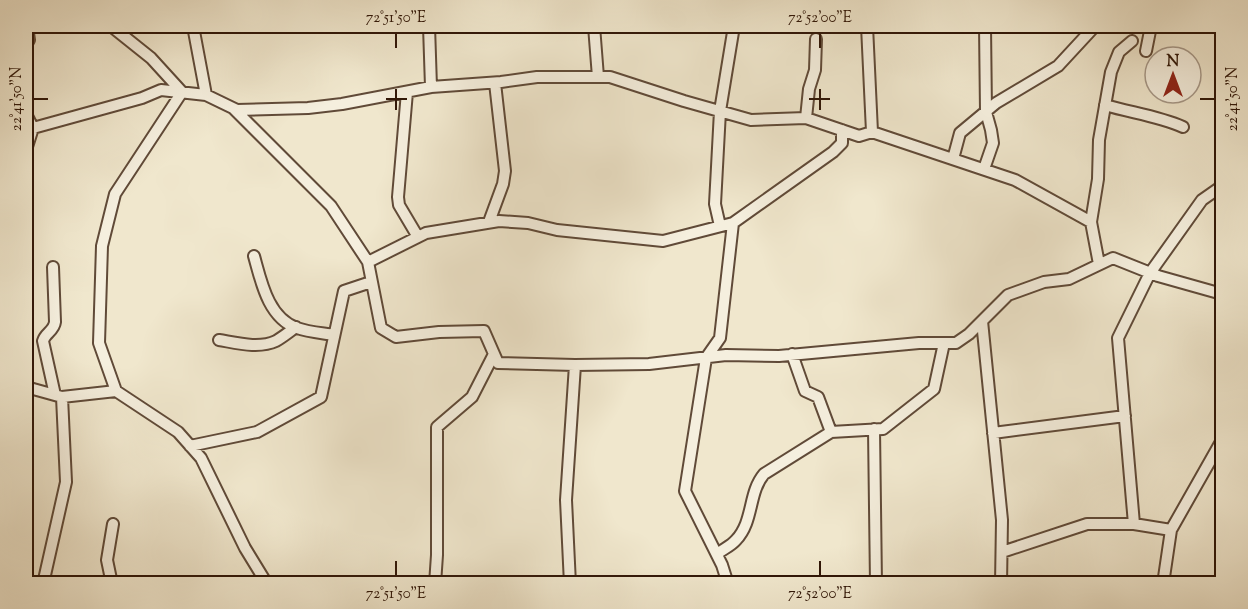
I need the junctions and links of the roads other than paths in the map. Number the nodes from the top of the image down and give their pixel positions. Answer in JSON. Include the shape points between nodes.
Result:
{"nodes":[{"id":1,"x":27,"y":26,"type":"edge"},
{"id":2,"x":111,"y":26,"type":"edge"},
{"id":3,"x":193,"y":26,"type":"edge"},
{"id":4,"x":429,"y":26,"type":"edge"},
{"id":5,"x":594,"y":26,"type":"edge"},
{"id":6,"x":734,"y":26,"type":"edge"},
{"id":7,"x":867,"y":26,"type":"edge"},
{"id":8,"x":985,"y":26,"type":"edge"},
{"id":9,"x":1095,"y":26,"type":"edge"},
{"id":10,"x":1152,"y":26,"type":"edge"},
{"id":11,"x":816,"y":39,"type":"dead end"},
{"id":12,"x":1132,"y":41,"type":"dead end"},
{"id":13,"x":26,"y":45,"type":"edge"},
{"id":14,"x":1147,"y":45,"type":"edge"},
{"id":15,"x":598,"y":77,"type":"junction"},
{"id":16,"x":495,"y":83,"type":"junction"},
{"id":17,"x":431,"y":87,"type":"junction"},
{"id":18,"x":182,"y":92,"type":"junction"},
{"id":19,"x":407,"y":92,"type":"junction"},
{"id":20,"x":206,"y":95,"type":"junction"},
{"id":21,"x":1105,"y":105,"type":"junction"},
{"id":22,"x":234,"y":109,"type":"junction"},
{"id":23,"x":720,"y":111,"type":"junction"},
{"id":24,"x":986,"y":112,"type":"junction"},
{"id":25,"x":26,"y":114,"type":"edge"},
{"id":26,"x":806,"y":117,"type":"junction"},
{"id":27,"x":1183,"y":127,"type":"dead end"},
{"id":28,"x":33,"y":128,"type":"junction"},
{"id":29,"x":842,"y":130,"type":"junction"},
{"id":30,"x":872,"y":132,"type":"junction"},
{"id":31,"x":26,"y":150,"type":"edge"},
{"id":32,"x":953,"y":159,"type":"junction"},
{"id":33,"x":984,"y":169,"type":"junction"},
{"id":34,"x":1222,"y":186,"type":"edge"},
{"id":35,"x":489,"y":222,"type":"junction"},
{"id":36,"x":1091,"y":222,"type":"junction"},
{"id":37,"x":733,"y":223,"type":"junction"},
{"id":38,"x":720,"y":226,"type":"junction"},
{"id":39,"x":418,"y":237,"type":"junction"},
{"id":40,"x":254,"y":256,"type":"dead end"},
{"id":41,"x":368,"y":262,"type":"junction"},
{"id":42,"x":1099,"y":264,"type":"junction"},
{"id":43,"x":53,"y":267,"type":"dead end"},
{"id":44,"x":1150,"y":273,"type":"junction"},
{"id":45,"x":371,"y":282,"type":"junction"},
{"id":46,"x":1222,"y":294,"type":"edge"},
{"id":47,"x":982,"y":321,"type":"junction"},
{"id":48,"x":296,"y":327,"type":"junction"},
{"id":49,"x":334,"y":335,"type":"junction"},
{"id":50,"x":219,"y":340,"type":"dead end"},
{"id":51,"x":944,"y":343,"type":"junction"},
{"id":52,"x":494,"y":354,"type":"junction"},
{"id":53,"x":792,"y":354,"type":"junction"},
{"id":54,"x":706,"y":358,"type":"junction"},
{"id":55,"x":575,"y":365,"type":"junction"},
{"id":56,"x":26,"y":387,"type":"edge"},
{"id":57,"x":116,"y":391,"type":"junction"},
{"id":58,"x":58,"y":396,"type":"junction"},
{"id":59,"x":1125,"y":416,"type":"junction"},
{"id":60,"x":874,"y":429,"type":"junction"},
{"id":61,"x":831,"y":432,"type":"junction"},
{"id":62,"x":993,"y":433,"type":"junction"},
{"id":63,"x":1222,"y":440,"type":"edge"},
{"id":64,"x":190,"y":446,"type":"junction"},
{"id":65,"x":1134,"y":524,"type":"junction"},
{"id":66,"x":113,"y":525,"type":"dead end"},
{"id":67,"x":1171,"y":530,"type":"junction"},
{"id":68,"x":1002,"y":552,"type":"junction"},
{"id":69,"x":717,"y":554,"type":"junction"},
{"id":70,"x":43,"y":584,"type":"edge"},
{"id":71,"x":112,"y":584,"type":"edge"},
{"id":72,"x":267,"y":584,"type":"edge"},
{"id":73,"x":435,"y":584,"type":"edge"},
{"id":74,"x":570,"y":584,"type":"edge"},
{"id":75,"x":728,"y":584,"type":"edge"},
{"id":76,"x":876,"y":584,"type":"edge"},
{"id":77,"x":1001,"y":584,"type":"edge"},
{"id":78,"x":1163,"y":584,"type":"edge"}],
"edges":[{"from":1,"to":13,"type":"street"},
{"from":2,"to":18,"type":"street","via":[[151,58]]},
{"from":3,"to":20,"type":"street"},
{"from":4,"to":17,"type":"street"},
{"from":5,"to":15,"type":"street"},
{"from":6,"to":23,"type":"street"},
{"from":7,"to":30,"type":"street"},
{"from":8,"to":24,"type":"street"},
{"from":9,"to":24,"type":"street","via":[[1058,66]]},
{"from":10,"to":14,"type":"street"},
{"from":11,"to":26,"type":"street"},
{"from":12,"to":21,"type":"street","via":[[1115,60]]},
{"from":15,"to":16,"type":"street","via":[[537,76]]},
{"from":15,"to":23,"type":"street","via":[[610,77]]},
{"from":16,"to":17,"type":"street"},
{"from":16,"to":35,"type":"street","via":[[505,171]]},
{"from":17,"to":19,"type":"street"},
{"from":18,"to":20,"type":"street"},
{"from":18,"to":28,"type":"street","via":[[161,90]]},
{"from":18,"to":57,"type":"street","via":[[115,194],[102,246],[99,343]]},
{"from":19,"to":22,"type":"street","via":[[308,108]]},
{"from":19,"to":39,"type":"street","via":[[398,197]]},
{"from":20,"to":22,"type":"street"},
{"from":21,"to":27,"type":"street"},
{"from":21,"to":36,"type":"street"},
{"from":22,"to":41,"type":"street","via":[[331,206]]},
{"from":23,"to":26,"type":"street","via":[[751,120]]},
{"from":23,"to":38,"type":"street","via":[[715,204]]},
{"from":24,"to":32,"type":"street","via":[[960,134]]},
{"from":24,"to":33,"type":"street","via":[[993,143]]},
{"from":25,"to":28,"type":"street"},
{"from":26,"to":29,"type":"street"},
{"from":28,"to":31,"type":"street"},
{"from":29,"to":30,"type":"street","via":[[858,136]]},
{"from":29,"to":37,"type":"street","via":[[841,146]]},
{"from":30,"to":32,"type":"street"},
{"from":32,"to":33,"type":"street"},
{"from":33,"to":36,"type":"street","via":[[1015,180]]},
{"from":34,"to":44,"type":"street","via":[[1202,200]]},
{"from":35,"to":38,"type":"street","via":[[528,223],[557,230],[663,241]]},
{"from":35,"to":39,"type":"street"},
{"from":36,"to":42,"type":"street"},
{"from":37,"to":38,"type":"street"},
{"from":37,"to":54,"type":"street","via":[[720,338]]},
{"from":39,"to":41,"type":"street"},
{"from":40,"to":48,"type":"street","via":[[266,297]]},
{"from":41,"to":45,"type":"street"},
{"from":42,"to":44,"type":"street","via":[[1113,258]]},
{"from":42,"to":47,"type":"street","via":[[1069,279],[1044,282],[1008,295]]},
{"from":43,"to":58,"type":"street","via":[[55,327],[43,340]]},
{"from":44,"to":46,"type":"street"},
{"from":44,"to":59,"type":"street","via":[[1118,338]]},
{"from":45,"to":49,"type":"street","via":[[344,291]]},
{"from":45,"to":52,"type":"street","via":[[381,328],[396,338],[484,331]]},
{"from":47,"to":51,"type":"street","via":[[956,343]]},
{"from":47,"to":62,"type":"street"},
{"from":48,"to":49,"type":"street"},
{"from":48,"to":50,"type":"street","via":[[275,342],[265,344]]},
{"from":49,"to":64,"type":"street","via":[[321,397],[257,432]]},
{"from":51,"to":53,"type":"street"},
{"from":51,"to":60,"type":"street","via":[[934,389],[883,429]]},
{"from":52,"to":55,"type":"street","via":[[498,363]]},
{"from":52,"to":73,"type":"street","via":[[472,397],[437,427]]},
{"from":53,"to":54,"type":"street"},
{"from":53,"to":61,"type":"street","via":[[805,391],[818,396]]},
{"from":54,"to":55,"type":"street"},
{"from":54,"to":69,"type":"street","via":[[685,491]]},
{"from":55,"to":74,"type":"street","via":[[566,500]]},
{"from":56,"to":58,"type":"street"},
{"from":57,"to":58,"type":"street"},
{"from":57,"to":64,"type":"street","via":[[178,432]]},
{"from":58,"to":70,"type":"street","via":[[66,482]]},
{"from":59,"to":62,"type":"street"},
{"from":59,"to":65,"type":"street"},
{"from":60,"to":61,"type":"street"},
{"from":60,"to":76,"type":"street"},
{"from":61,"to":69,"type":"street","via":[[764,474],[757,482],[747,521],[738,538]]},
{"from":62,"to":68,"type":"street"},
{"from":63,"to":67,"type":"street"},
{"from":64,"to":72,"type":"street","via":[[201,458]]},
{"from":65,"to":67,"type":"street"},
{"from":65,"to":68,"type":"street","via":[[1087,524]]},
{"from":66,"to":71,"type":"street","via":[[107,560]]},
{"from":67,"to":78,"type":"street"},
{"from":68,"to":77,"type":"street"},
{"from":69,"to":75,"type":"street"}]}
